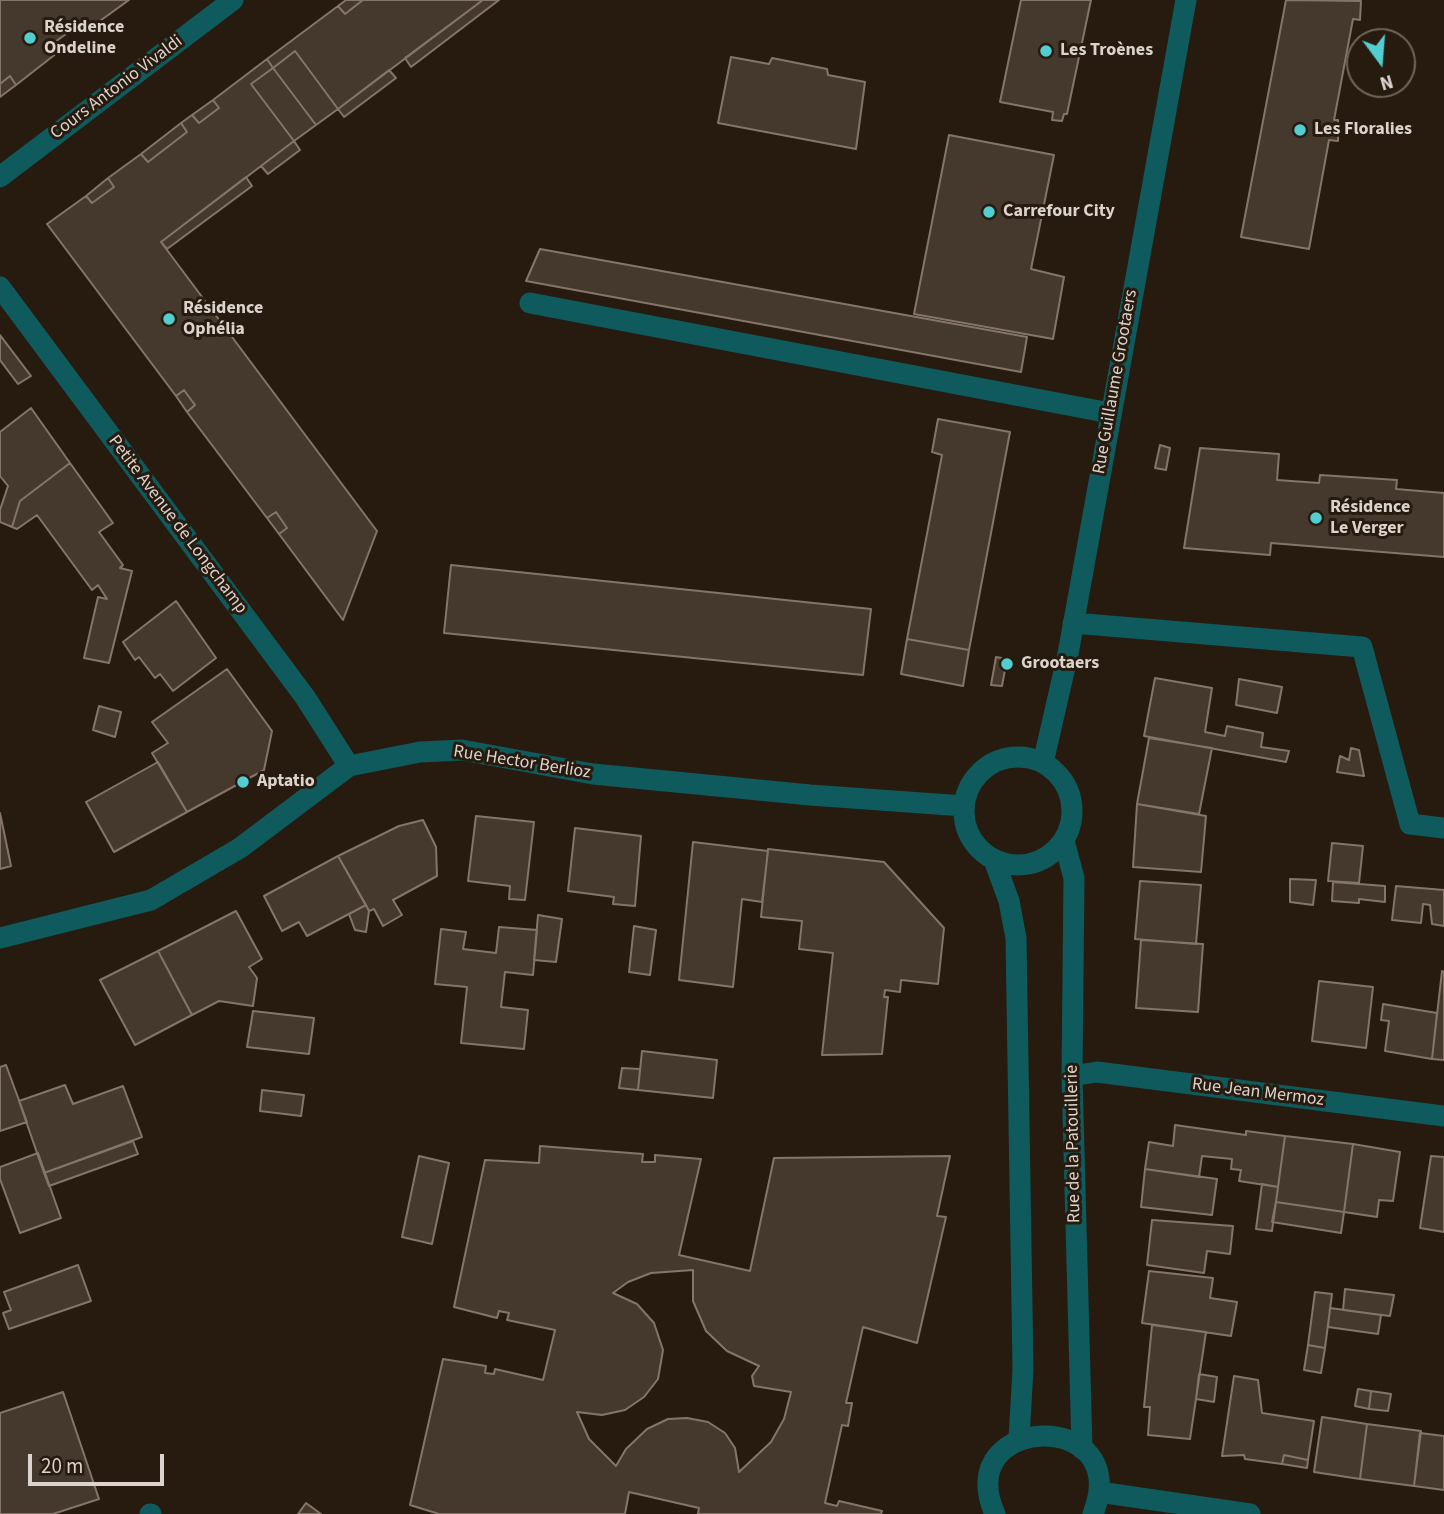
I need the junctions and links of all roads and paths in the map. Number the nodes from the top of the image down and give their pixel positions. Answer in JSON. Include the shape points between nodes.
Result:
{"nodes":[{"id":1,"x":233,"y":0,"type":"edge"},
{"id":2,"x":1186,"y":0,"type":"edge"},
{"id":3,"x":0,"y":177,"type":"edge"},
{"id":4,"x":0,"y":287,"type":"edge"},
{"id":5,"x":530,"y":303,"type":"dead end"},
{"id":6,"x":1110,"y":413,"type":"junction"},
{"id":7,"x":1073,"y":623,"type":"junction"},
{"id":8,"x":1043,"y":763,"type":"junction"},
{"id":9,"x":349,"y":766,"type":"junction"},
{"id":10,"x":964,"y":806,"type":"junction"},
{"id":11,"x":1444,"y":828,"type":"edge"},
{"id":12,"x":1064,"y":841,"type":"junction"},
{"id":13,"x":993,"y":860,"type":"junction"},
{"id":14,"x":0,"y":938,"type":"edge"},
{"id":15,"x":1072,"y":1076,"type":"junction"},
{"id":16,"x":1444,"y":1116,"type":"edge"},
{"id":17,"x":1019,"y":1439,"type":"junction"},
{"id":18,"x":1083,"y":1449,"type":"junction"},
{"id":19,"x":1099,"y":1492,"type":"junction"},
{"id":20,"x":995,"y":1514,"type":"edge"},
{"id":21,"x":1093,"y":1514,"type":"edge"},
{"id":22,"x":1250,"y":1514,"type":"edge"}],
"edges":[{"from":1,"to":3,"type":"street","name":"Cours Antonio Vivaldi"},
{"from":2,"to":6,"type":"street","name":"Rue Guillaume Grootaers"},
{"from":4,"to":9,"type":"street","name":"Petite Avenue de Longchamp","via":[[305,697]]},
{"from":5,"to":6,"type":"street"},
{"from":6,"to":7,"type":"street","name":"Rue Guillaume Grootaers"},
{"from":7,"to":8,"type":"street","name":"Rue Guillaume Grootaers"},
{"from":7,"to":11,"type":"street","via":[[1362,647],[1410,824]]},
{"from":8,"to":10,"type":"street","via":[[1018,757],[992,764],[973,781]]},
{"from":8,"to":12,"type":"street","via":[[1057,773],[1073,804],[1073,823]]},
{"from":9,"to":10,"type":"street","name":"Rue Hector Berlioz","via":[[421,752],[462,750],[593,774]]},
{"from":9,"to":14,"type":"street","name":"Rue Hector Berlioz","via":[[240,848],[151,900]]},
{"from":10,"to":13,"type":"street","via":[[974,843]]},
{"from":12,"to":13,"type":"street","via":[[1042,860],[1026,865]]},
{"from":12,"to":15,"type":"street","name":"Rue de la Patouillerie","via":[[1074,878]]},
{"from":13,"to":17,"type":"street","via":[[1009,901],[1017,959],[1023,1369]]},
{"from":15,"to":16,"type":"street","name":"Rue Jean Mermoz","via":[[1097,1072]]},
{"from":15,"to":18,"type":"street","name":"Rue de la Patouillerie"},
{"from":17,"to":18,"type":"street","via":[[1052,1434]]},
{"from":17,"to":20,"type":"street","via":[[993,1465],[989,1483]]},
{"from":18,"to":19,"type":"street","name":"Rue de la Patouillerie","via":[[1097,1473]]},
{"from":19,"to":21,"type":"street"},
{"from":19,"to":22,"type":"street"}]}
